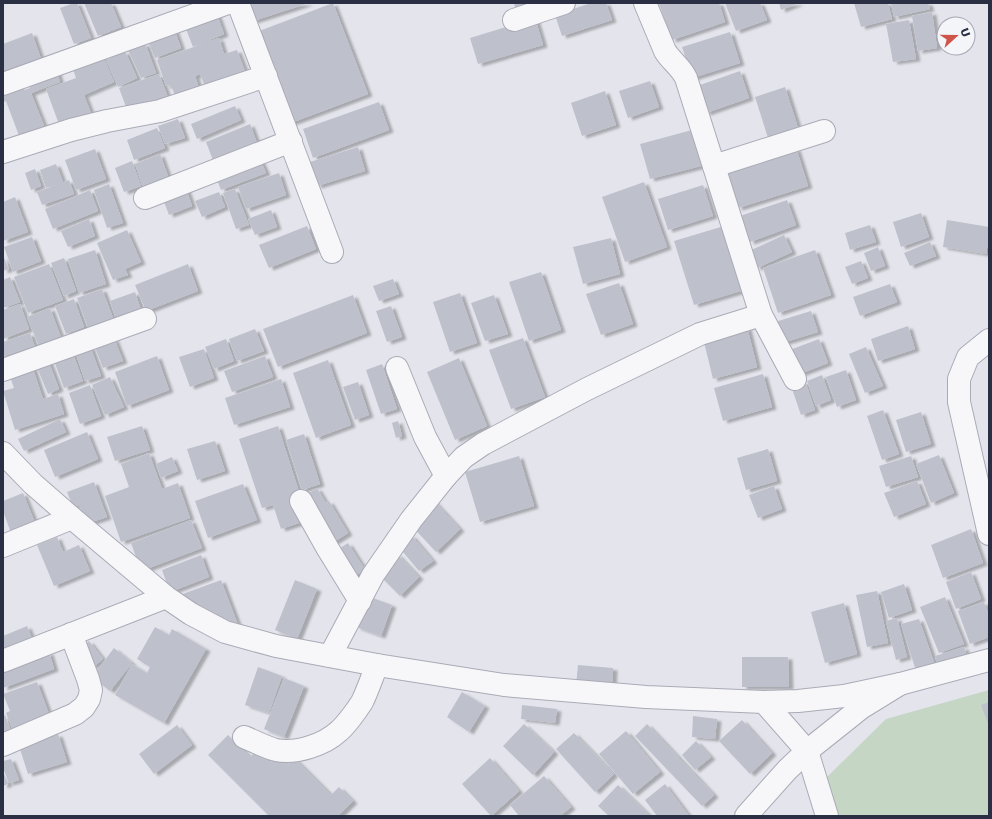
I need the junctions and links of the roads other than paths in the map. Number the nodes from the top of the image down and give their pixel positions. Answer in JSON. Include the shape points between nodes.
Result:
{"nodes":[{"id":1,"x":228,"y":3,"type":"edge"},
{"id":2,"x":238,"y":3,"type":"edge"},
{"id":3,"x":564,"y":3,"type":"edge"},
{"id":4,"x":646,"y":3,"type":"edge"},
{"id":5,"x":514,"y":20,"type":"dead end"},
{"id":6,"x":266,"y":76,"type":"junction"},
{"id":7,"x":3,"y":84,"type":"edge"},
{"id":8,"x":824,"y":131,"type":"dead end"},
{"id":9,"x":291,"y":141,"type":"junction"},
{"id":10,"x":3,"y":152,"type":"edge"},
{"id":11,"x":714,"y":166,"type":"junction"},
{"id":12,"x":145,"y":198,"type":"dead end"},
{"id":13,"x":332,"y":252,"type":"dead end"},
{"id":14,"x":761,"y":315,"type":"junction"},
{"id":15,"x":145,"y":319,"type":"dead end"},
{"id":16,"x":989,"y":340,"type":"edge"},
{"id":17,"x":397,"y":368,"type":"dead end"},
{"id":18,"x":3,"y":370,"type":"edge"},
{"id":19,"x":795,"y":378,"type":"dead end"},
{"id":20,"x":3,"y":453,"type":"edge"},
{"id":21,"x":446,"y":476,"type":"junction"},
{"id":22,"x":301,"y":501,"type":"dead end"},
{"id":23,"x":72,"y":518,"type":"junction"},
{"id":24,"x":989,"y":534,"type":"edge"},
{"id":25,"x":3,"y":546,"type":"edge"},
{"id":26,"x":166,"y":597,"type":"junction"},
{"id":27,"x":360,"y":601,"type":"junction"},
{"id":28,"x":71,"y":634,"type":"junction"},
{"id":29,"x":330,"y":656,"type":"junction"},
{"id":30,"x":3,"y":660,"type":"edge"},
{"id":31,"x":989,"y":660,"type":"edge"},
{"id":32,"x":377,"y":665,"type":"junction"},
{"id":33,"x":900,"y":684,"type":"junction"},
{"id":34,"x":764,"y":702,"type":"junction"},
{"id":35,"x":244,"y":737,"type":"dead end"},
{"id":36,"x":3,"y":745,"type":"edge"},
{"id":37,"x":806,"y":751,"type":"junction"},
{"id":38,"x":746,"y":816,"type":"edge"},
{"id":39,"x":827,"y":816,"type":"edge"}],
"edges":[{"from":1,"to":7,"type":"street"},
{"from":2,"to":6,"type":"street"},
{"from":3,"to":5,"type":"street"},
{"from":4,"to":11,"type":"street","via":[[664,51],[686,78]]},
{"from":6,"to":9,"type":"street"},
{"from":6,"to":10,"type":"street","via":[[160,111],[71,130]]},
{"from":8,"to":11,"type":"street"},
{"from":9,"to":12,"type":"street"},
{"from":9,"to":13,"type":"street"},
{"from":11,"to":14,"type":"street"},
{"from":14,"to":19,"type":"street"},
{"from":14,"to":21,"type":"street","via":[[700,334],[587,390],[483,444],[464,457]]},
{"from":15,"to":18,"type":"street"},
{"from":16,"to":24,"type":"street","via":[[968,357],[959,379],[959,402]]},
{"from":17,"to":21,"type":"street","via":[[425,437]]},
{"from":20,"to":23,"type":"street"},
{"from":21,"to":27,"type":"street","via":[[411,520],[373,575]]},
{"from":22,"to":27,"type":"street"},
{"from":23,"to":25,"type":"street"},
{"from":23,"to":26,"type":"street"},
{"from":26,"to":28,"type":"street"},
{"from":26,"to":29,"type":"street","via":[[225,632],[276,646]]},
{"from":27,"to":29,"type":"street"},
{"from":28,"to":30,"type":"street"},
{"from":28,"to":36,"type":"street","via":[[88,679],[91,690],[89,699],[75,714]]},
{"from":29,"to":32,"type":"street"},
{"from":31,"to":33,"type":"street"},
{"from":32,"to":34,"type":"street","via":[[504,685],[646,697]]},
{"from":32,"to":35,"type":"street","via":[[361,703],[339,732],[323,742],[290,752],[275,750]]},
{"from":33,"to":34,"type":"street","via":[[844,696]]},
{"from":33,"to":37,"type":"street","via":[[861,708]]},
{"from":34,"to":37,"type":"street"},
{"from":37,"to":38,"type":"street"},
{"from":37,"to":39,"type":"street"}]}
